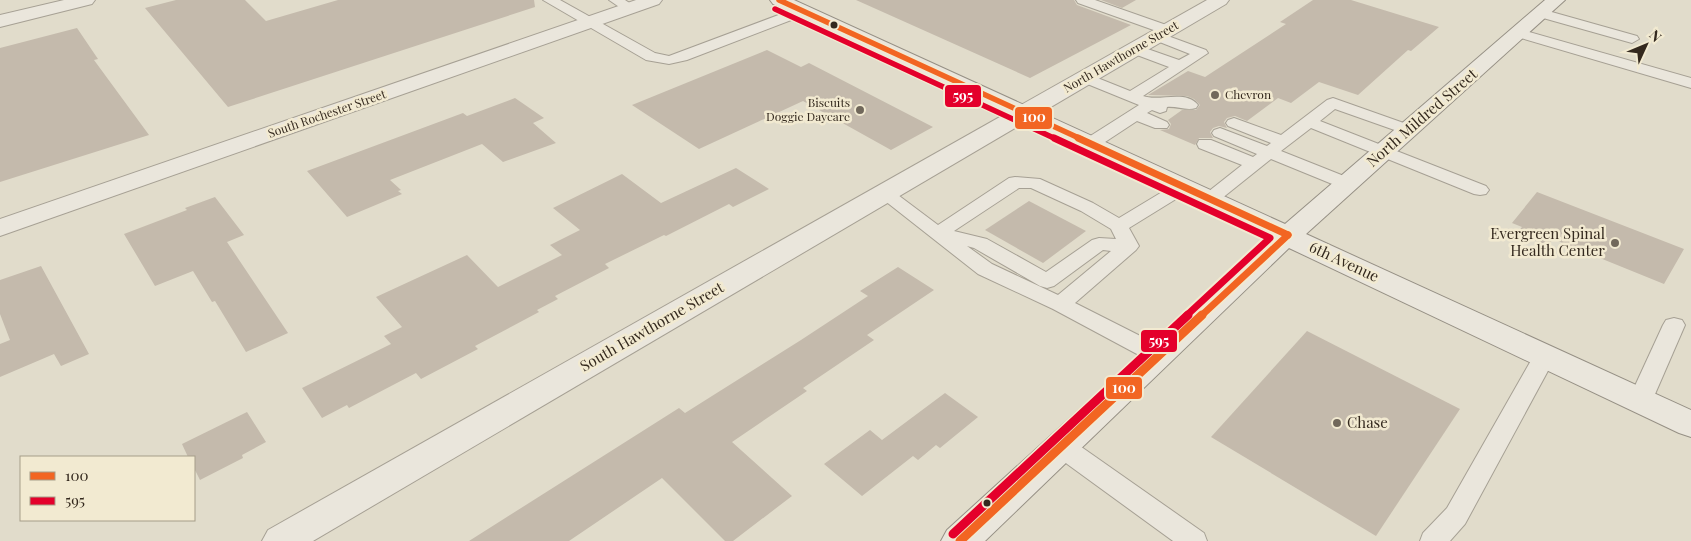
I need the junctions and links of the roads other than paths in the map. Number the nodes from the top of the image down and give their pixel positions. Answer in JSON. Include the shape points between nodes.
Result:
{"nodes":[{"id":1,"x":86,"y":0,"type":"edge"},
{"id":2,"x":550,"y":0,"type":"edge"},
{"id":3,"x":653,"y":0,"type":"edge"},
{"id":4,"x":779,"y":0,"type":"edge"},
{"id":5,"x":1083,"y":0,"type":"edge"},
{"id":6,"x":1220,"y":0,"type":"edge"},
{"id":7,"x":623,"y":4,"type":"edge"},
{"id":8,"x":1548,"y":7,"type":"edge"},
{"id":9,"x":802,"y":11,"type":"junction"},
{"id":10,"x":0,"y":22,"type":"edge"},
{"id":11,"x":590,"y":22,"type":"junction"},
{"id":12,"x":1162,"y":33,"type":"junction"},
{"id":13,"x":1519,"y":33,"type":"junction"},
{"id":14,"x":1632,"y":39,"type":"dead end"},
{"id":15,"x":1134,"y":49,"type":"junction"},
{"id":16,"x":1180,"y":66,"type":"junction"},
{"id":17,"x":1085,"y":78,"type":"junction"},
{"id":18,"x":1691,"y":83,"type":"edge"},
{"id":19,"x":1132,"y":96,"type":"junction"},
{"id":20,"x":1151,"y":104,"type":"junction"},
{"id":21,"x":1190,"y":105,"type":"dead end"},
{"id":22,"x":1022,"y":114,"type":"junction"},
{"id":23,"x":1135,"y":114,"type":"junction"},
{"id":24,"x":1176,"y":114,"type":"dead end"},
{"id":25,"x":1309,"y":122,"type":"junction"},
{"id":26,"x":1161,"y":125,"type":"dead end"},
{"id":27,"x":1227,"y":128,"type":"dead end"},
{"id":28,"x":1409,"y":130,"type":"junction"},
{"id":29,"x":1090,"y":144,"type":"junction"},
{"id":30,"x":1205,"y":144,"type":"dead end"},
{"id":31,"x":1276,"y":147,"type":"junction"},
{"id":32,"x":1386,"y":151,"type":"junction"},
{"id":33,"x":1254,"y":164,"type":"junction"},
{"id":34,"x":1348,"y":184,"type":"junction"},
{"id":35,"x":1183,"y":187,"type":"junction"},
{"id":36,"x":1480,"y":190,"type":"dead end"},
{"id":37,"x":884,"y":193,"type":"junction"},
{"id":38,"x":1210,"y":200,"type":"junction"},
{"id":39,"x":1119,"y":226,"type":"junction"},
{"id":40,"x":0,"y":228,"type":"edge"},
{"id":41,"x":939,"y":233,"type":"junction"},
{"id":42,"x":1288,"y":236,"type":"junction"},
{"id":43,"x":1129,"y":246,"type":"junction"},
{"id":44,"x":1060,"y":304,"type":"junction"},
{"id":45,"x":1674,"y":325,"type":"dead end"},
{"id":46,"x":1158,"y":355,"type":"junction"},
{"id":47,"x":1545,"y":356,"type":"junction"},
{"id":48,"x":1640,"y":401,"type":"junction"},
{"id":49,"x":1691,"y":424,"type":"edge"},
{"id":50,"x":1061,"y":446,"type":"junction"},
{"id":51,"x":281,"y":541,"type":"edge"},
{"id":52,"x":960,"y":541,"type":"edge"},
{"id":53,"x":1194,"y":541,"type":"edge"},
{"id":54,"x":1433,"y":541,"type":"edge"}],
"edges":[{"from":1,"to":10,"type":"street"},
{"from":2,"to":11,"type":"lane"},
{"from":3,"to":7,"type":"street","name":"South Rochester Street"},
{"from":4,"to":9,"type":"street","name":"6th Avenue"},
{"from":5,"to":12,"type":"lane"},
{"from":6,"to":12,"type":"street","name":"North Hawthorne Street"},
{"from":7,"to":11,"type":"street","name":"South Rochester Street"},
{"from":8,"to":13,"type":"street","name":"North Mildred Street"},
{"from":8,"to":14,"type":"lane"},
{"from":9,"to":11,"type":"lane","via":[[669,60],[650,57]]},
{"from":9,"to":22,"type":"street","name":"6th Avenue"},
{"from":11,"to":40,"type":"street","name":"South Rochester Street"},
{"from":12,"to":15,"type":"street","name":"North Hawthorne Street"},
{"from":12,"to":16,"type":"lane","via":[[1201,53]]},
{"from":13,"to":18,"type":"lane"},
{"from":13,"to":28,"type":"street","name":"North Mildred Street"},
{"from":15,"to":16,"type":"lane"},
{"from":15,"to":17,"type":"street","name":"North Hawthorne Street"},
{"from":16,"to":19,"type":"lane"},
{"from":17,"to":19,"type":"lane"},
{"from":17,"to":22,"type":"street","name":"North Hawthorne Street"},
{"from":19,"to":20,"type":"lane"},
{"from":20,"to":21,"type":"lane","via":[[1180,102]]},
{"from":20,"to":23,"type":"lane"},
{"from":20,"to":24,"type":"lane"},
{"from":22,"to":29,"type":"street","name":"6th Avenue"},
{"from":22,"to":37,"type":"street","name":"South Hawthorne Street"},
{"from":23,"to":26,"type":"lane"},
{"from":23,"to":29,"type":"lane"},
{"from":25,"to":28,"type":"lane","via":[[1333,103]]},
{"from":25,"to":31,"type":"lane"},
{"from":25,"to":32,"type":"lane"},
{"from":27,"to":31,"type":"lane"},
{"from":28,"to":32,"type":"street","name":"North Mildred Street"},
{"from":29,"to":35,"type":"street","name":"6th Avenue"},
{"from":30,"to":33,"type":"lane"},
{"from":31,"to":33,"type":"lane"},
{"from":31,"to":34,"type":"lane"},
{"from":32,"to":34,"type":"street","name":"North Mildred Street"},
{"from":32,"to":36,"type":"lane"},
{"from":33,"to":38,"type":"lane"},
{"from":34,"to":42,"type":"street","name":"North Mildred Street"},
{"from":35,"to":38,"type":"street","name":"6th Avenue"},
{"from":35,"to":39,"type":"lane"},
{"from":37,"to":41,"type":"lane"},
{"from":37,"to":51,"type":"street","name":"South Hawthorne Street"},
{"from":38,"to":42,"type":"street","name":"6th Avenue"},
{"from":39,"to":41,"type":"lane","via":[[1087,207],[1034,183],[1015,182]]},
{"from":39,"to":43,"type":"lane"},
{"from":41,"to":43,"type":"lane","via":[[980,243],[1047,280],[1100,244]]},
{"from":41,"to":44,"type":"lane","via":[[985,269]]},
{"from":42,"to":46,"type":"street","name":"North Mildred Street"},
{"from":42,"to":47,"type":"street","name":"6th Avenue"},
{"from":43,"to":44,"type":"lane"},
{"from":44,"to":46,"type":"lane"},
{"from":45,"to":48,"type":"lane"},
{"from":46,"to":50,"type":"street","name":"North Mildred Street"},
{"from":47,"to":48,"type":"street","name":"6th Avenue"},
{"from":47,"to":54,"type":"lane","via":[[1456,516]]},
{"from":48,"to":49,"type":"street","name":"6th Avenue"},
{"from":50,"to":52,"type":"street","name":"North Mildred Street"},
{"from":50,"to":53,"type":"lane"}]}
